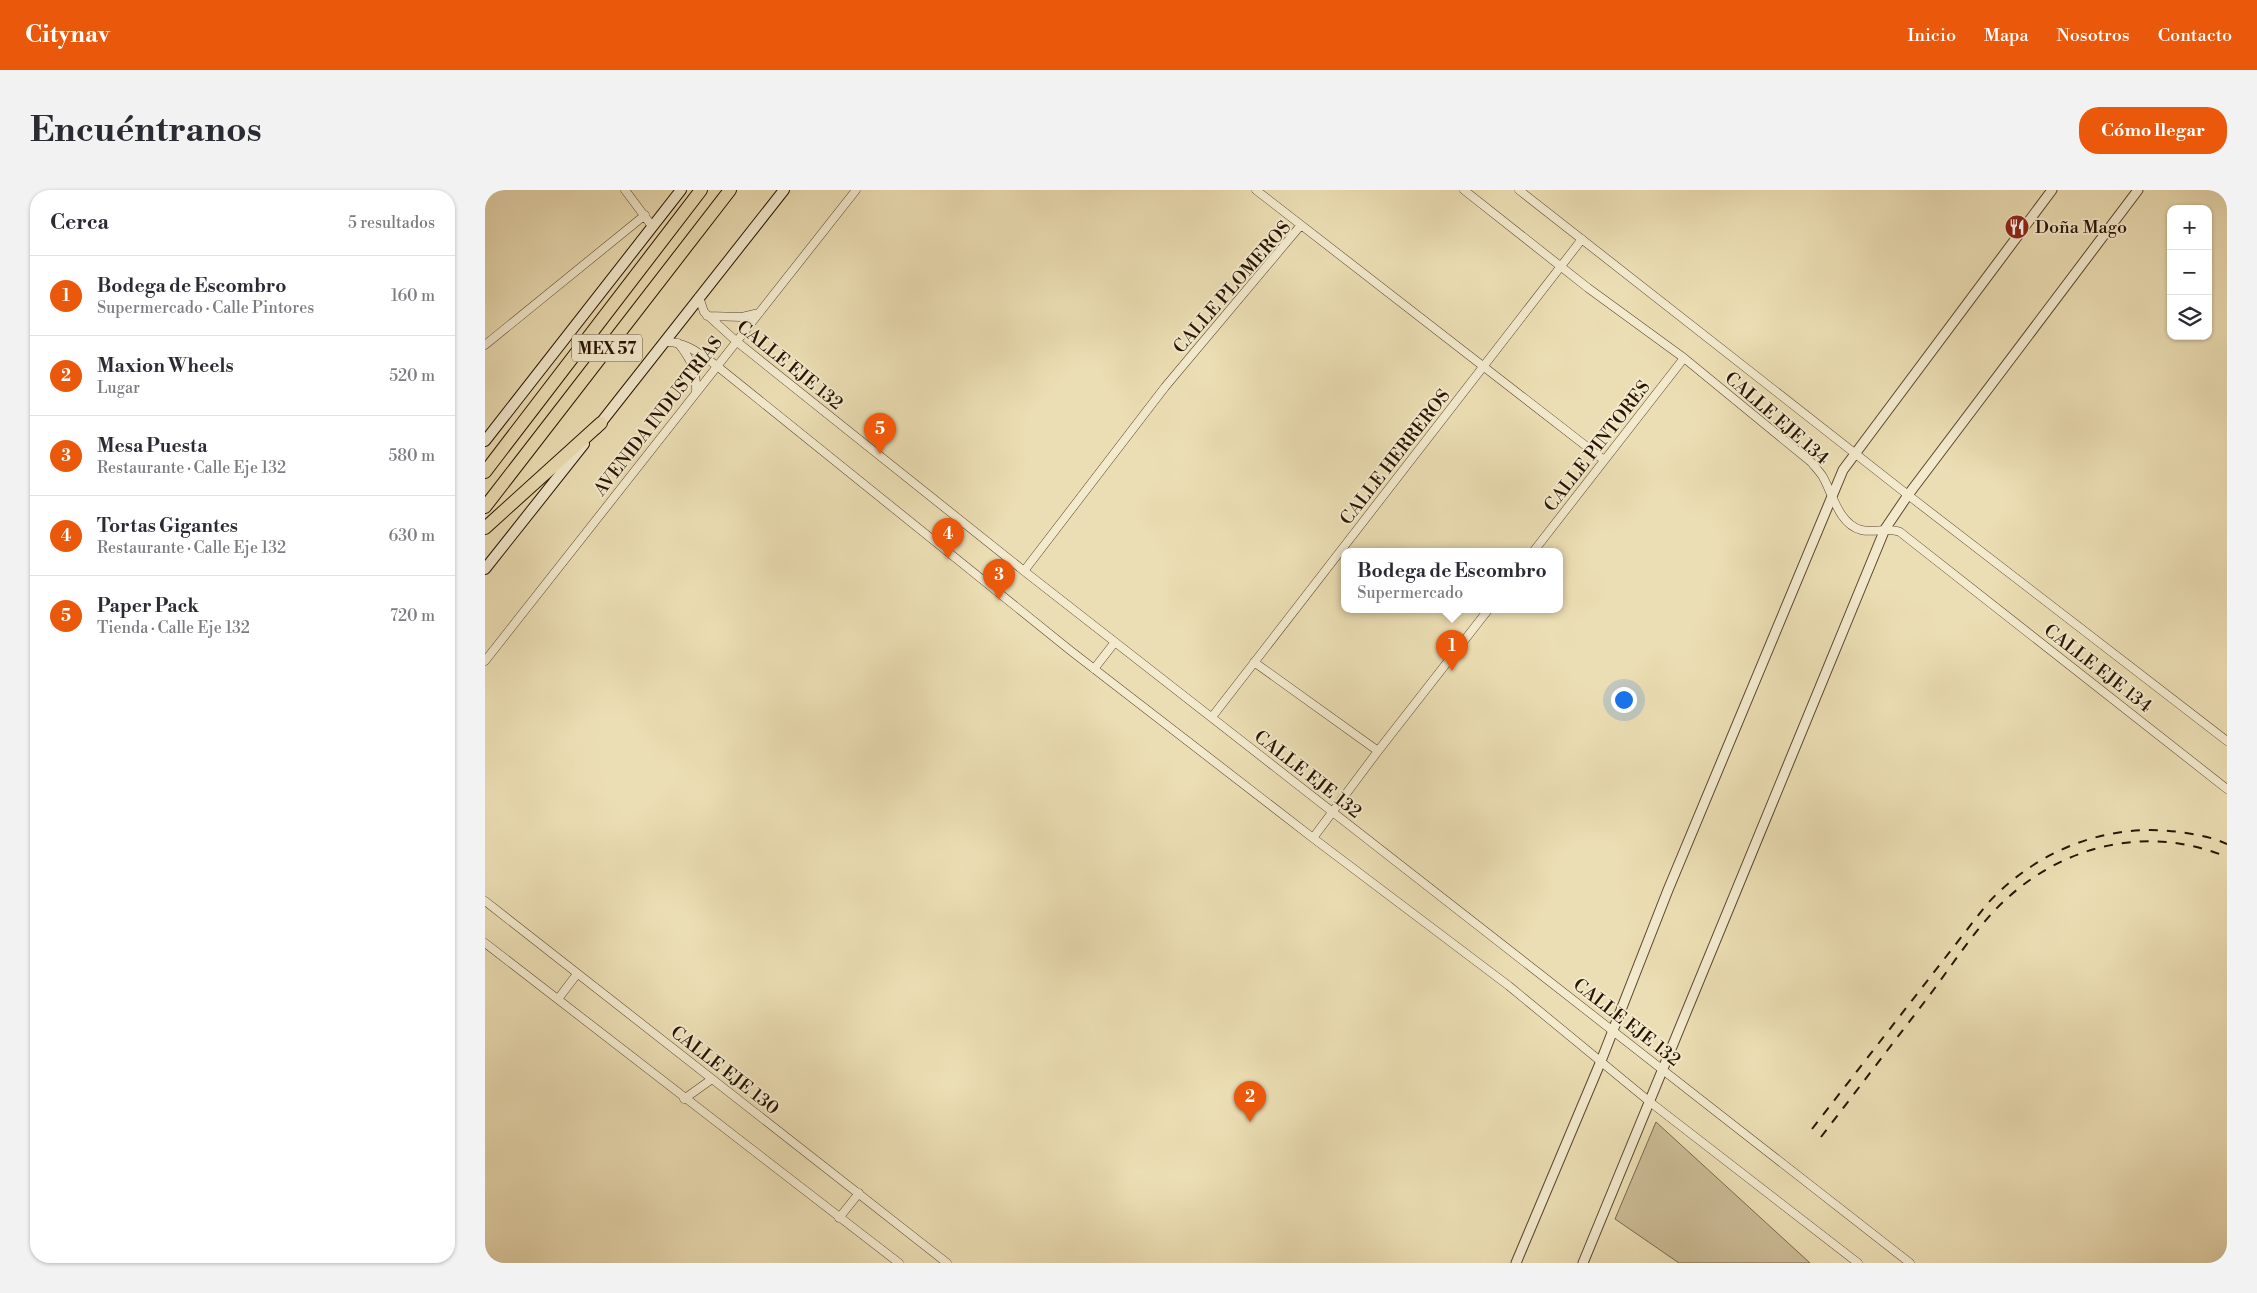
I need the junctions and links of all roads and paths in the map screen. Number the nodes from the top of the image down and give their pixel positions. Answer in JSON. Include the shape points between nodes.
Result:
{"nodes":[{"id":1,"x":625,"y":190,"type":"edge"},
{"id":2,"x":681,"y":190,"type":"edge"},
{"id":3,"x":701,"y":190,"type":"edge"},
{"id":4,"x":730,"y":190,"type":"edge"},
{"id":5,"x":784,"y":190,"type":"edge"},
{"id":6,"x":856,"y":190,"type":"edge"},
{"id":7,"x":1255,"y":190,"type":"edge"},
{"id":8,"x":1464,"y":190,"type":"edge"},
{"id":9,"x":1519,"y":190,"type":"edge"},
{"id":10,"x":2052,"y":190,"type":"edge"},
{"id":11,"x":2137,"y":190,"type":"edge"},
{"id":12,"x":645,"y":215,"type":"junction"},
{"id":13,"x":1301,"y":225,"type":"junction"},
{"id":14,"x":652,"y":226,"type":"junction"},
{"id":15,"x":1581,"y":239,"type":"junction"},
{"id":16,"x":1561,"y":266,"type":"junction"},
{"id":17,"x":699,"y":297,"type":"junction"},
{"id":18,"x":759,"y":313,"type":"junction"},
{"id":19,"x":707,"y":316,"type":"junction"},
{"id":20,"x":736,"y":341,"type":"junction"},
{"id":21,"x":664,"y":342,"type":"junction"},
{"id":22,"x":677,"y":342,"type":"junction"},
{"id":23,"x":485,"y":345,"type":"edge"},
{"id":24,"x":1684,"y":358,"type":"junction"},
{"id":25,"x":717,"y":366,"type":"junction"},
{"id":26,"x":1484,"y":366,"type":"junction"},
{"id":27,"x":696,"y":392,"type":"junction"},
{"id":28,"x":601,"y":423,"type":"junction"},
{"id":29,"x":485,"y":440,"type":"edge"},
{"id":30,"x":1855,"y":454,"type":"junction"},
{"id":31,"x":1604,"y":460,"type":"junction"},
{"id":32,"x":485,"y":472,"type":"edge"},
{"id":33,"x":1831,"y":496,"type":"junction"},
{"id":34,"x":1908,"y":496,"type":"junction"},
{"id":35,"x":485,"y":507,"type":"edge"},
{"id":36,"x":485,"y":528,"type":"edge"},
{"id":37,"x":1885,"y":529,"type":"junction"},
{"id":38,"x":1343,"y":548,"type":"edge"},
{"id":39,"x":1536,"y":548,"type":"edge"},
{"id":40,"x":1341,"y":550,"type":"edge"},
{"id":41,"x":485,"y":569,"type":"edge"},
{"id":42,"x":1024,"y":571,"type":"junction"},
{"id":43,"x":1486,"y":613,"type":"edge"},
{"id":44,"x":1115,"y":642,"type":"junction"},
{"id":45,"x":485,"y":661,"type":"edge"},
{"id":46,"x":1254,"y":662,"type":"junction"},
{"id":47,"x":1094,"y":669,"type":"junction"},
{"id":48,"x":1212,"y":717,"type":"junction"},
{"id":49,"x":2227,"y":741,"type":"edge"},
{"id":50,"x":1378,"y":750,"type":"junction"},
{"id":51,"x":2227,"y":789,"type":"edge"},
{"id":52,"x":1332,"y":812,"type":"junction"},
{"id":53,"x":1313,"y":838,"type":"junction"},
{"id":54,"x":485,"y":901,"type":"edge"},
{"id":55,"x":485,"y":943,"type":"edge"},
{"id":56,"x":577,"y":974,"type":"junction"},
{"id":57,"x":558,"y":999,"type":"junction"},
{"id":58,"x":1613,"y":1031,"type":"junction"},
{"id":59,"x":1601,"y":1061,"type":"junction"},
{"id":60,"x":1663,"y":1069,"type":"junction"},
{"id":61,"x":712,"y":1079,"type":"junction"},
{"id":62,"x":684,"y":1099,"type":"junction"},
{"id":63,"x":1650,"y":1102,"type":"junction"},
{"id":64,"x":859,"y":1193,"type":"junction"},
{"id":65,"x":839,"y":1218,"type":"junction"},
{"id":66,"x":899,"y":1263,"type":"edge"},
{"id":67,"x":947,"y":1263,"type":"edge"},
{"id":68,"x":1516,"y":1263,"type":"edge"},
{"id":69,"x":1583,"y":1263,"type":"edge"},
{"id":70,"x":1858,"y":1263,"type":"edge"},
{"id":71,"x":1910,"y":1263,"type":"edge"}],
"edges":[{"from":1,"to":12,"type":"street"},
{"from":2,"to":14,"type":"main road"},
{"from":3,"to":32,"type":"highway","number":"MEX 57"},
{"from":4,"to":35,"type":"highway","number":"MEX 57"},
{"from":5,"to":17,"type":"main road"},
{"from":6,"to":18,"type":"street","name":"AVENIDA INDUSTRIAS"},
{"from":7,"to":13,"type":"street"},
{"from":8,"to":16,"type":"street","name":"CALLE EJE 134"},
{"from":9,"to":15,"type":"street","name":"CALLE EJE 134"},
{"from":10,"to":30,"type":"street"},
{"from":11,"to":34,"type":"street"},
{"from":12,"to":14,"type":"street"},
{"from":12,"to":23,"type":"street"},
{"from":13,"to":26,"type":"street","name":"CALLE PLOMEROS"},
{"from":13,"to":42,"type":"street","name":"CALLE PLOMEROS","via":[[1165,387]]},
{"from":14,"to":29,"type":"main road"},
{"from":15,"to":16,"type":"street","name":"CALLE HERREROS"},
{"from":15,"to":30,"type":"street","name":"CALLE EJE 134"},
{"from":16,"to":24,"type":"street","name":"CALLE EJE 134"},
{"from":16,"to":26,"type":"street","name":"CALLE HERREROS"},
{"from":17,"to":19,"type":"street","name":"CALLE EJE 132"},
{"from":17,"to":21,"type":"main road"},
{"from":18,"to":19,"type":"street","via":[[742,317]]},
{"from":18,"to":20,"type":"street","name":"AVENIDA INDUSTRIAS"},
{"from":19,"to":20,"type":"street","name":"CALLE EJE 132"},
{"from":20,"to":25,"type":"street","name":"AVENIDA INDUSTRIAS"},
{"from":20,"to":42,"type":"street","name":"CALLE EJE 132"},
{"from":21,"to":22,"type":"street"},
{"from":21,"to":28,"type":"main road"},
{"from":22,"to":25,"type":"street","via":[[691,347]]},
{"from":22,"to":27,"type":"street","via":[[695,370]]},
{"from":24,"to":31,"type":"street","name":"CALLE PINTORES"},
{"from":24,"to":33,"type":"street","name":"CALLE EJE 134","via":[[1811,462],[1823,476]]},
{"from":25,"to":27,"type":"street","name":"AVENIDA INDUSTRIAS"},
{"from":25,"to":47,"type":"street"},
{"from":26,"to":31,"type":"street","name":"CALLE PLOMEROS"},
{"from":26,"to":38,"type":"street","name":"CALLE HERREROS"},
{"from":27,"to":45,"type":"street","name":"AVENIDA INDUSTRIAS"},
{"from":28,"to":36,"type":"highway"},
{"from":28,"to":41,"type":"main road"},
{"from":30,"to":33,"type":"street"},
{"from":30,"to":34,"type":"street","name":"CALLE EJE 134"},
{"from":31,"to":39,"type":"street","name":"CALLE PINTORES"},
{"from":33,"to":37,"type":"street","name":"CALLE EJE 134","via":[[1855,527],[1863,531]]},
{"from":33,"to":58,"type":"street"},
{"from":34,"to":37,"type":"street"},
{"from":34,"to":49,"type":"street","name":"CALLE EJE 134"},
{"from":37,"to":51,"type":"street","name":"CALLE EJE 134","via":[[1900,532]]},
{"from":37,"to":60,"type":"street"},
{"from":40,"to":46,"type":"street","name":"CALLE HERREROS"},
{"from":42,"to":44,"type":"street","name":"CALLE EJE 132"},
{"from":43,"to":50,"type":"street"},
{"from":44,"to":47,"type":"street"},
{"from":44,"to":48,"type":"street","name":"CALLE EJE 132"},
{"from":46,"to":48,"type":"street","name":"CALLE HERREROS"},
{"from":46,"to":50,"type":"street"},
{"from":47,"to":53,"type":"street"},
{"from":48,"to":52,"type":"street","name":"CALLE EJE 132"},
{"from":50,"to":52,"type":"street"},
{"from":52,"to":53,"type":"street"},
{"from":52,"to":58,"type":"street","name":"CALLE EJE 132"},
{"from":53,"to":59,"type":"street","via":[[1509,986]]},
{"from":54,"to":56,"type":"street","name":"CALLE EJE 130"},
{"from":55,"to":57,"type":"street"},
{"from":56,"to":57,"type":"street"},
{"from":56,"to":61,"type":"street","name":"CALLE EJE 130"},
{"from":57,"to":62,"type":"street"},
{"from":58,"to":59,"type":"street"},
{"from":58,"to":60,"type":"street","name":"CALLE EJE 132"},
{"from":59,"to":63,"type":"street"},
{"from":59,"to":68,"type":"street"},
{"from":60,"to":63,"type":"street"},
{"from":60,"to":71,"type":"street","name":"CALLE EJE 132"},
{"from":61,"to":62,"type":"street"},
{"from":61,"to":64,"type":"street","name":"CALLE EJE 130"},
{"from":62,"to":65,"type":"street"},
{"from":63,"to":69,"type":"street"},
{"from":63,"to":70,"type":"street"},
{"from":64,"to":65,"type":"street"},
{"from":64,"to":67,"type":"street","name":"CALLE EJE 130"},
{"from":65,"to":66,"type":"street"}]}
